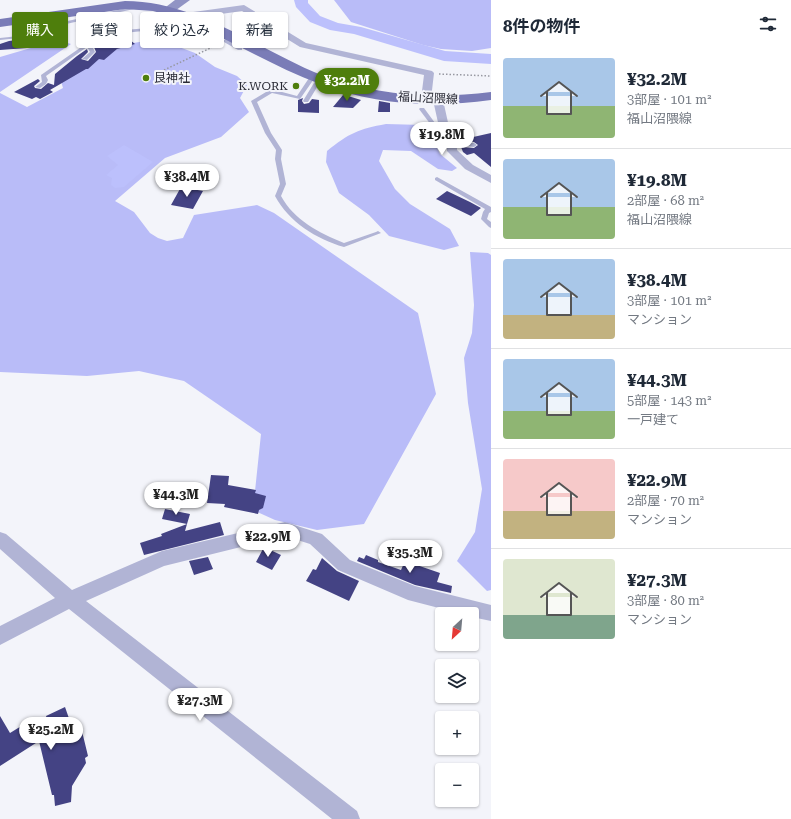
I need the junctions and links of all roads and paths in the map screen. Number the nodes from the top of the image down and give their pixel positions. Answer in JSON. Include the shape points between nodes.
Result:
{"nodes":[{"id":1,"x":184,"y":0,"type":"edge"},
{"id":2,"x":134,"y":3,"type":"edge"},
{"id":3,"x":246,"y":4,"type":"edge"},
{"id":4,"x":168,"y":10,"type":"junction"},
{"id":5,"x":174,"y":12,"type":"edge"},
{"id":6,"x":206,"y":12,"type":"edge"},
{"id":7,"x":0,"y":22,"type":"edge"},
{"id":8,"x":224,"y":36,"type":"edge"},
{"id":9,"x":0,"y":39,"type":"edge"},
{"id":10,"x":229,"y":39,"type":"junction"},
{"id":11,"x":83,"y":48,"type":"edge"},
{"id":12,"x":90,"y":48,"type":"edge"},
{"id":13,"x":240,"y":49,"type":"dead end"},
{"id":14,"x":85,"y":59,"type":"dead end"},
{"id":15,"x":164,"y":70,"type":"dead end"},
{"id":16,"x":429,"y":73,"type":"junction"},
{"id":17,"x":491,"y":76,"type":"edge"},
{"id":18,"x":316,"y":77,"type":"junction"},
{"id":19,"x":38,"y":87,"type":"dead end"},
{"id":20,"x":491,"y":96,"type":"edge"},
{"id":21,"x":306,"y":101,"type":"dead end"},
{"id":22,"x":429,"y":102,"type":"junction"},
{"id":23,"x":444,"y":127,"type":"junction"},
{"id":24,"x":452,"y":144,"type":"junction"},
{"id":25,"x":474,"y":145,"type":"dead end"},
{"id":26,"x":437,"y":179,"type":"dead end"},
{"id":27,"x":491,"y":180,"type":"edge"},
{"id":28,"x":491,"y":210,"type":"edge"},
{"id":29,"x":491,"y":226,"type":"edge"},
{"id":30,"x":378,"y":233,"type":"dead end"},
{"id":31,"x":0,"y":540,"type":"edge"},
{"id":32,"x":70,"y":599,"type":"junction"},
{"id":33,"x":491,"y":613,"type":"edge"},
{"id":34,"x":0,"y":636,"type":"edge"},
{"id":35,"x":349,"y":819,"type":"edge"}],
"edges":[{"from":1,"to":4,"type":"street"},
{"from":2,"to":4,"type":"main road","name":"福山沼隈線"},
{"from":2,"to":7,"type":"main road","name":"福山沼隈線"},
{"from":2,"to":9,"type":"lane","via":[[139,8],[65,23],[28,36]]},
{"from":3,"to":6,"type":"street"},
{"from":3,"to":16,"type":"street","via":[[302,45],[315,50]]},
{"from":4,"to":5,"type":"main road","name":"福山沼隈線"},
{"from":8,"to":10,"type":"main road","name":"福山沼隈線"},
{"from":10,"to":13,"type":"lane"},
{"from":10,"to":15,"type":"path"},
{"from":10,"to":18,"type":"main road","name":"福山沼隈線"},
{"from":11,"to":19,"type":"lane","via":[[43,76],[44,83]]},
{"from":12,"to":14,"type":"lane","via":[[93,52]]},
{"from":16,"to":17,"type":"path"},
{"from":16,"to":22,"type":"street"},
{"from":18,"to":21,"type":"lane"},
{"from":18,"to":22,"type":"main road","name":"福山沼隈線","via":[[359,91]]},
{"from":18,"to":30,"type":"lane","via":[[298,98],[271,91],[254,101],[268,133],[279,150],[278,159],[283,184],[278,196],[282,205],[293,216],[344,245]]},
{"from":20,"to":22,"type":"main road","name":"福山沼隈線"},
{"from":22,"to":23,"type":"street"},
{"from":22,"to":23,"type":"lane","via":[[433,124]]},
{"from":23,"to":24,"type":"street"},
{"from":24,"to":25,"type":"lane"},
{"from":24,"to":27,"type":"street","via":[[452,151],[460,160]]},
{"from":26,"to":28,"type":"lane"},
{"from":28,"to":29,"type":"lane","via":[[486,212],[484,218]]},
{"from":31,"to":32,"type":"street"},
{"from":32,"to":33,"type":"street","via":[[162,559],[285,529],[316,539],[344,565],[414,594]]},
{"from":32,"to":34,"type":"street"},
{"from":32,"to":35,"type":"street"}]}
